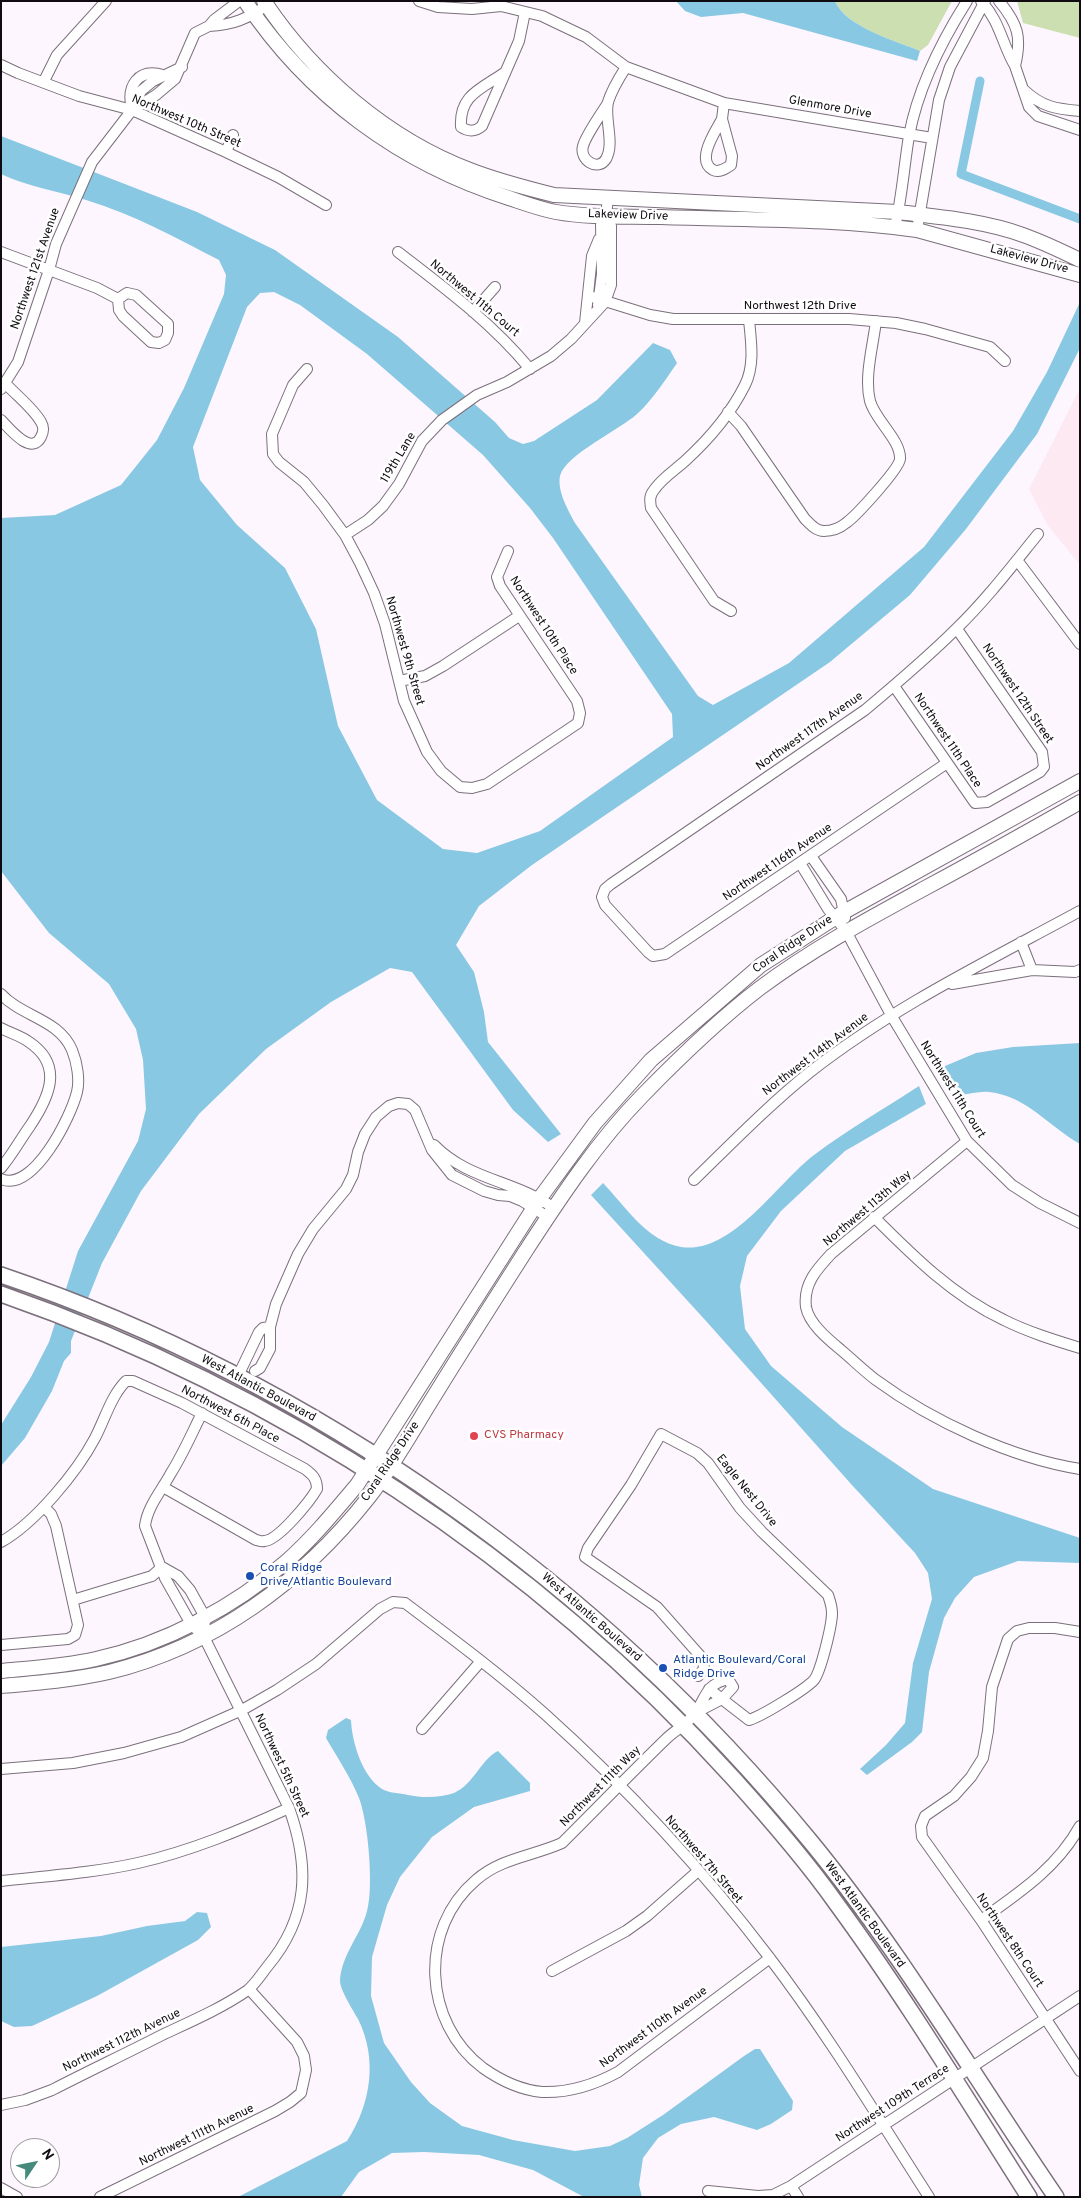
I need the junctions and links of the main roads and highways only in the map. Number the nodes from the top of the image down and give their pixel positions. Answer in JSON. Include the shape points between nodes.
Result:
{"nodes":[{"id":1,"x":245,"y":1,"type":"edge"},
{"id":2,"x":266,"y":3,"type":"edge"},
{"id":3,"x":1080,"y":260,"type":"edge"},
{"id":4,"x":1080,"y":275,"type":"edge"},
{"id":5,"x":1080,"y":781,"type":"edge"},
{"id":6,"x":1080,"y":802,"type":"edge"},
{"id":7,"x":1,"y":1275,"type":"edge"},
{"id":8,"x":20,"y":1282,"type":"junction"},
{"id":9,"x":8,"y":1296,"type":"edge"},
{"id":10,"x":376,"y":1457,"type":"junction"},
{"id":11,"x":390,"y":1466,"type":"junction"},
{"id":12,"x":367,"y":1471,"type":"junction"},
{"id":13,"x":381,"y":1480,"type":"junction"},
{"id":14,"x":1,"y":1671,"type":"edge"},
{"id":15,"x":1,"y":1686,"type":"edge"},
{"id":16,"x":1030,"y":2197,"type":"edge"},
{"id":17,"x":1056,"y":2197,"type":"edge"}],
"edges":[{"from":1,"to":4,"type":"main road","name":"Lakeview Drive","via":[[300,70],[357,122],[426,165],[487,191],[548,210],[606,216],[809,222],[917,230]]},
{"from":2,"to":3,"type":"main road","name":"Lakeview Drive","via":[[323,72],[367,112],[414,143],[469,170],[515,185],[554,195],[898,212],[992,226],[1023,235]]},
{"from":5,"to":10,"type":"main road","name":"Coral Ridge Drive","via":[[840,914],[761,965],[651,1060],[595,1124],[537,1203]]},
{"from":6,"to":11,"type":"main road","name":"Coral Ridge Drive","via":[[846,931],[762,987],[708,1032],[616,1125],[551,1212]]},
{"from":7,"to":8,"type":"main road","name":"West Atlantic Boulevard"},
{"from":8,"to":9,"type":"main road"},
{"from":8,"to":10,"type":"main road","name":"West Atlantic Boulevard","via":[[93,1309],[247,1377]]},
{"from":9,"to":12,"type":"main road","name":"West Atlantic Boulevard","via":[[139,1348],[236,1394]]},
{"from":10,"to":11,"type":"main road","name":"West Atlantic Boulevard"},
{"from":10,"to":12,"type":"main road","name":"Coral Ridge Drive"},
{"from":11,"to":13,"type":"main road","name":"Coral Ridge Drive"},
{"from":11,"to":17,"type":"main road","name":"West Atlantic Boulevard","via":[[481,1528],[541,1574],[628,1649],[695,1713],[812,1843],[887,1945]]},
{"from":12,"to":13,"type":"main road","name":"West Atlantic Boulevard"},
{"from":12,"to":14,"type":"main road","name":"Coral Ridge Drive","via":[[331,1516],[287,1561],[250,1590],[205,1617],[134,1648],[97,1659]]},
{"from":13,"to":15,"type":"main road","name":"Coral Ridge Drive","via":[[336,1537],[299,1573],[258,1605],[204,1637],[113,1671]]},
{"from":13,"to":16,"type":"main road","name":"West Atlantic Boulevard","via":[[443,1521],[521,1580],[611,1655],[684,1724],[763,1812],[836,1902]]}]}
